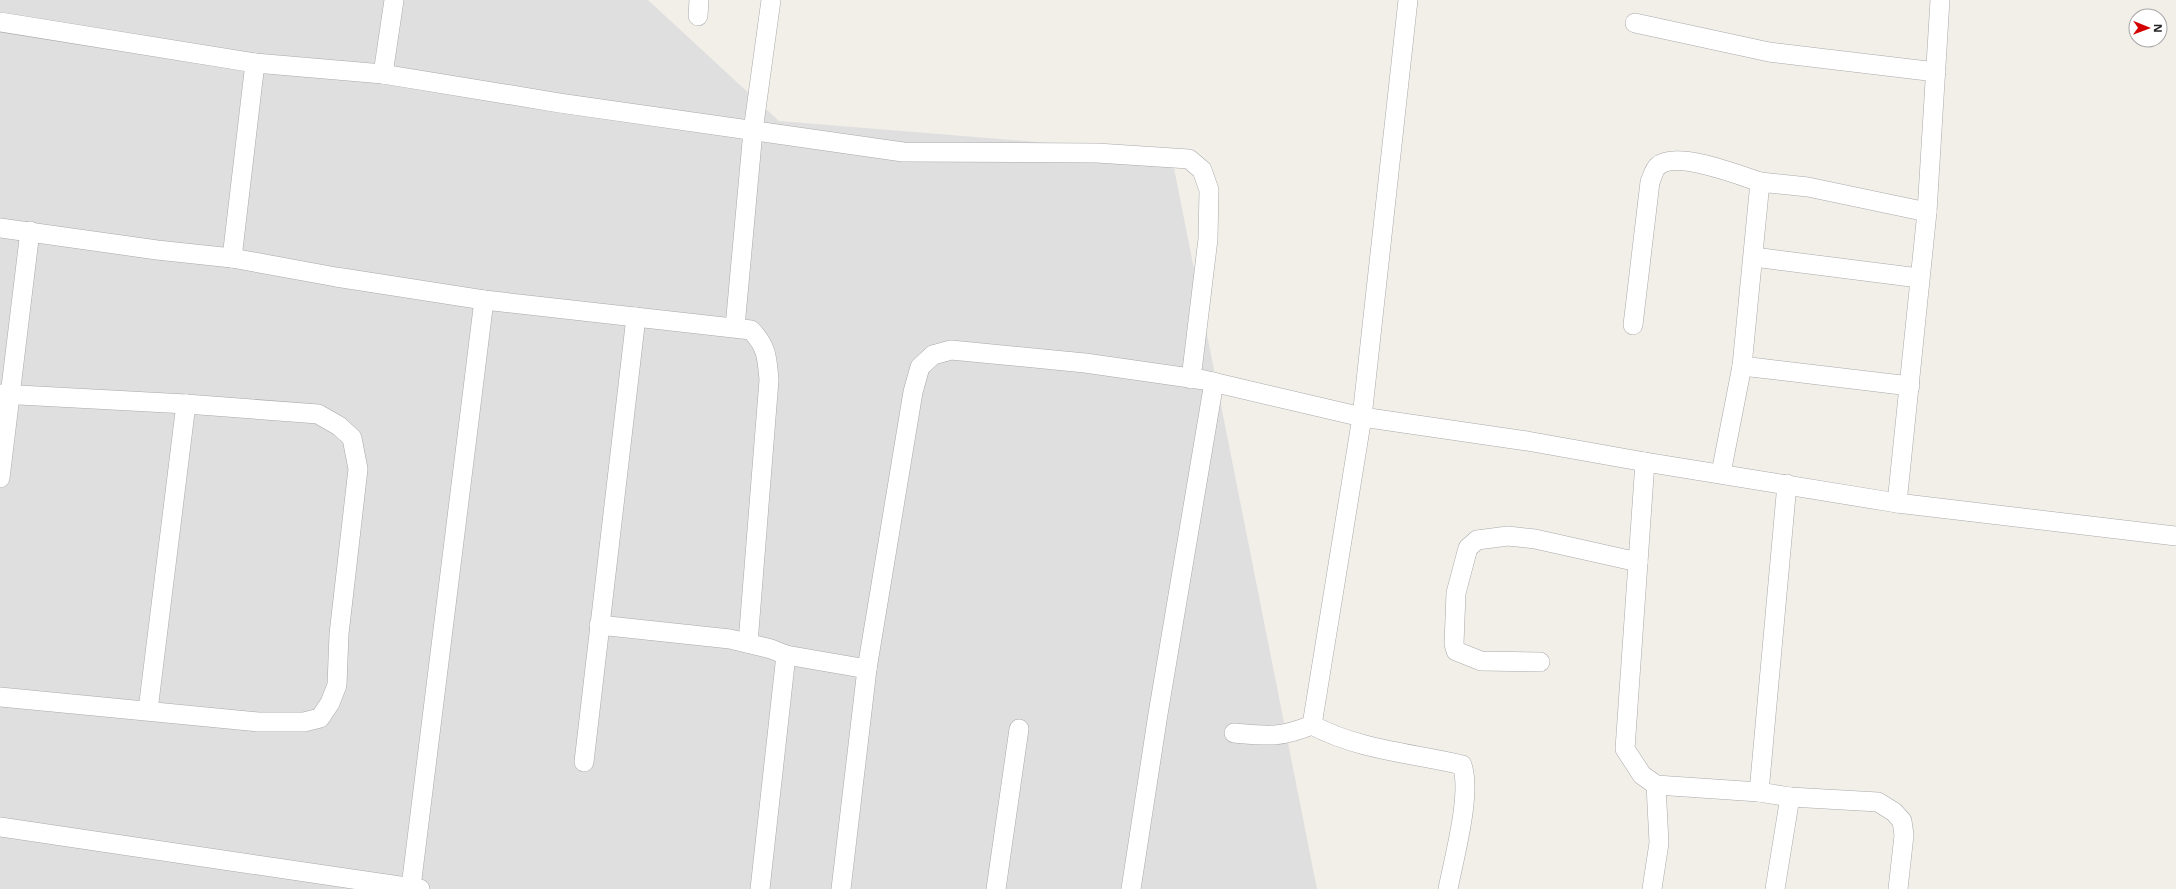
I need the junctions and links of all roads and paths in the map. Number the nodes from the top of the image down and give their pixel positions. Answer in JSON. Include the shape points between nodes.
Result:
{"nodes":[{"id":1,"x":394,"y":0,"type":"edge"},
{"id":2,"x":772,"y":0,"type":"edge"},
{"id":3,"x":1408,"y":0,"type":"edge"},
{"id":4,"x":1940,"y":0,"type":"edge"},
{"id":5,"x":0,"y":22,"type":"edge"},
{"id":6,"x":1635,"y":23,"type":"dead end"},
{"id":7,"x":255,"y":63,"type":"junction"},
{"id":8,"x":1936,"y":72,"type":"junction"},
{"id":9,"x":383,"y":74,"type":"junction"},
{"id":10,"x":753,"y":131,"type":"junction"},
{"id":11,"x":1760,"y":182,"type":"junction"},
{"id":12,"x":1927,"y":212,"type":"junction"},
{"id":13,"x":0,"y":228,"type":"edge"},
{"id":14,"x":30,"y":231,"type":"junction"},
{"id":15,"x":1754,"y":257,"type":"junction"},
{"id":16,"x":232,"y":258,"type":"junction"},
{"id":17,"x":1919,"y":278,"type":"junction"},
{"id":18,"x":484,"y":300,"type":"junction"},
{"id":19,"x":636,"y":317,"type":"junction"},
{"id":20,"x":1633,"y":325,"type":"dead end"},
{"id":21,"x":735,"y":327,"type":"junction"},
{"id":22,"x":1742,"y":366,"type":"junction"},
{"id":23,"x":1191,"y":379,"type":"junction"},
{"id":24,"x":1214,"y":382,"type":"junction"},
{"id":25,"x":1910,"y":386,"type":"junction"},
{"id":26,"x":6,"y":394,"type":"edge"},
{"id":27,"x":186,"y":404,"type":"junction"},
{"id":28,"x":1362,"y":417,"type":"junction"},
{"id":29,"x":1645,"y":462,"type":"junction"},
{"id":30,"x":1722,"y":473,"type":"junction"},
{"id":31,"x":0,"y":478,"type":"edge"},
{"id":32,"x":1787,"y":484,"type":"junction"},
{"id":33,"x":1897,"y":503,"type":"junction"},
{"id":34,"x":2176,"y":536,"type":"edge"},
{"id":35,"x":1638,"y":562,"type":"junction"},
{"id":36,"x":600,"y":625,"type":"junction"},
{"id":37,"x":748,"y":643,"type":"junction"},
{"id":38,"x":786,"y":655,"type":"junction"},
{"id":39,"x":1540,"y":662,"type":"dead end"},
{"id":40,"x":867,"y":669,"type":"junction"},
{"id":41,"x":0,"y":697,"type":"edge"},
{"id":42,"x":148,"y":710,"type":"junction"},
{"id":43,"x":1312,"y":725,"type":"junction"},
{"id":44,"x":1019,"y":729,"type":"dead end"},
{"id":45,"x":1234,"y":733,"type":"dead end"},
{"id":46,"x":584,"y":762,"type":"dead end"},
{"id":47,"x":1656,"y":785,"type":"junction"},
{"id":48,"x":1758,"y":792,"type":"junction"},
{"id":49,"x":1790,"y":797,"type":"junction"},
{"id":50,"x":0,"y":827,"type":"edge"},
{"id":51,"x":415,"y":888,"type":"edge"},
{"id":52,"x":760,"y":889,"type":"edge"},
{"id":53,"x":841,"y":889,"type":"edge"},
{"id":54,"x":996,"y":889,"type":"edge"},
{"id":55,"x":1132,"y":889,"type":"edge"},
{"id":56,"x":1448,"y":889,"type":"edge"},
{"id":57,"x":1652,"y":889,"type":"edge"},
{"id":58,"x":1775,"y":889,"type":"edge"},
{"id":59,"x":1898,"y":889,"type":"edge"}],
"edges":[{"from":1,"to":9,"type":"street"},
{"from":2,"to":10,"type":"street"},
{"from":3,"to":28,"type":"street"},
{"from":4,"to":8,"type":"street"},
{"from":5,"to":7,"type":"street"},
{"from":6,"to":8,"type":"street","via":[[1769,52]]},
{"from":7,"to":9,"type":"street"},
{"from":7,"to":16,"type":"street"},
{"from":8,"to":12,"type":"street"},
{"from":9,"to":10,"type":"street"},
{"from":10,"to":21,"type":"street"},
{"from":10,"to":23,"type":"street","via":[[903,152],[1068,152],[1189,160],[1202,170],[1209,190],[1208,239]]},
{"from":11,"to":12,"type":"street","via":[[1808,187]]},
{"from":11,"to":15,"type":"street"},
{"from":11,"to":20,"type":"street","via":[[1701,163],[1667,161],[1657,166],[1650,182]]},
{"from":12,"to":17,"type":"street"},
{"from":13,"to":14,"type":"street"},
{"from":14,"to":16,"type":"street","via":[[157,250]]},
{"from":14,"to":26,"type":"street"},
{"from":15,"to":17,"type":"street"},
{"from":15,"to":22,"type":"street"},
{"from":16,"to":18,"type":"street"},
{"from":17,"to":25,"type":"street"},
{"from":18,"to":19,"type":"street"},
{"from":18,"to":51,"type":"street"},
{"from":19,"to":21,"type":"street"},
{"from":19,"to":36,"type":"street"},
{"from":21,"to":37,"type":"street","via":[[751,330],[762,342],[768,358],[769,380]]},
{"from":22,"to":25,"type":"street"},
{"from":22,"to":30,"type":"street"},
{"from":23,"to":24,"type":"street"},
{"from":23,"to":40,"type":"street","via":[[1085,363],[977,352],[951,350],[933,355],[920,367],[913,392]]},
{"from":24,"to":28,"type":"street"},
{"from":24,"to":55,"type":"street","via":[[1158,714]]},
{"from":25,"to":33,"type":"street"},
{"from":26,"to":27,"type":"street"},
{"from":26,"to":31,"type":"street"},
{"from":27,"to":42,"type":"street"},
{"from":27,"to":42,"type":"street","via":[[318,414],[352,438],[358,469],[339,634],[337,685],[330,703],[320,718],[304,722],[258,722]]},
{"from":28,"to":29,"type":"street","via":[[1527,441]]},
{"from":28,"to":43,"type":"street"},
{"from":29,"to":30,"type":"street"},
{"from":29,"to":35,"type":"street"},
{"from":30,"to":32,"type":"street"},
{"from":32,"to":33,"type":"street"},
{"from":32,"to":48,"type":"street"},
{"from":33,"to":34,"type":"street"},
{"from":35,"to":39,"type":"street","via":[[1535,539],[1508,536],[1477,540],[1468,548],[1456,593],[1456,651],[1481,661]]},
{"from":35,"to":47,"type":"street","via":[[1625,749],[1642,776]]},
{"from":36,"to":37,"type":"street"},
{"from":36,"to":46,"type":"street"},
{"from":37,"to":38,"type":"street"},
{"from":38,"to":40,"type":"street"},
{"from":38,"to":52,"type":"street"},
{"from":40,"to":53,"type":"street"},
{"from":41,"to":42,"type":"street"},
{"from":43,"to":45,"type":"street","via":[[1291,734],[1277,736]]},
{"from":43,"to":56,"type":"street","via":[[1379,750],[1462,765],[1465,782],[1463,806]]},
{"from":44,"to":54,"type":"street"},
{"from":47,"to":48,"type":"street"},
{"from":47,"to":57,"type":"street","via":[[1659,842]]},
{"from":48,"to":49,"type":"street"},
{"from":49,"to":58,"type":"street"},
{"from":49,"to":59,"type":"street","via":[[1878,802],[1894,812],[1902,821],[1904,835]]},
{"from":50,"to":51,"type":"street"}]}
